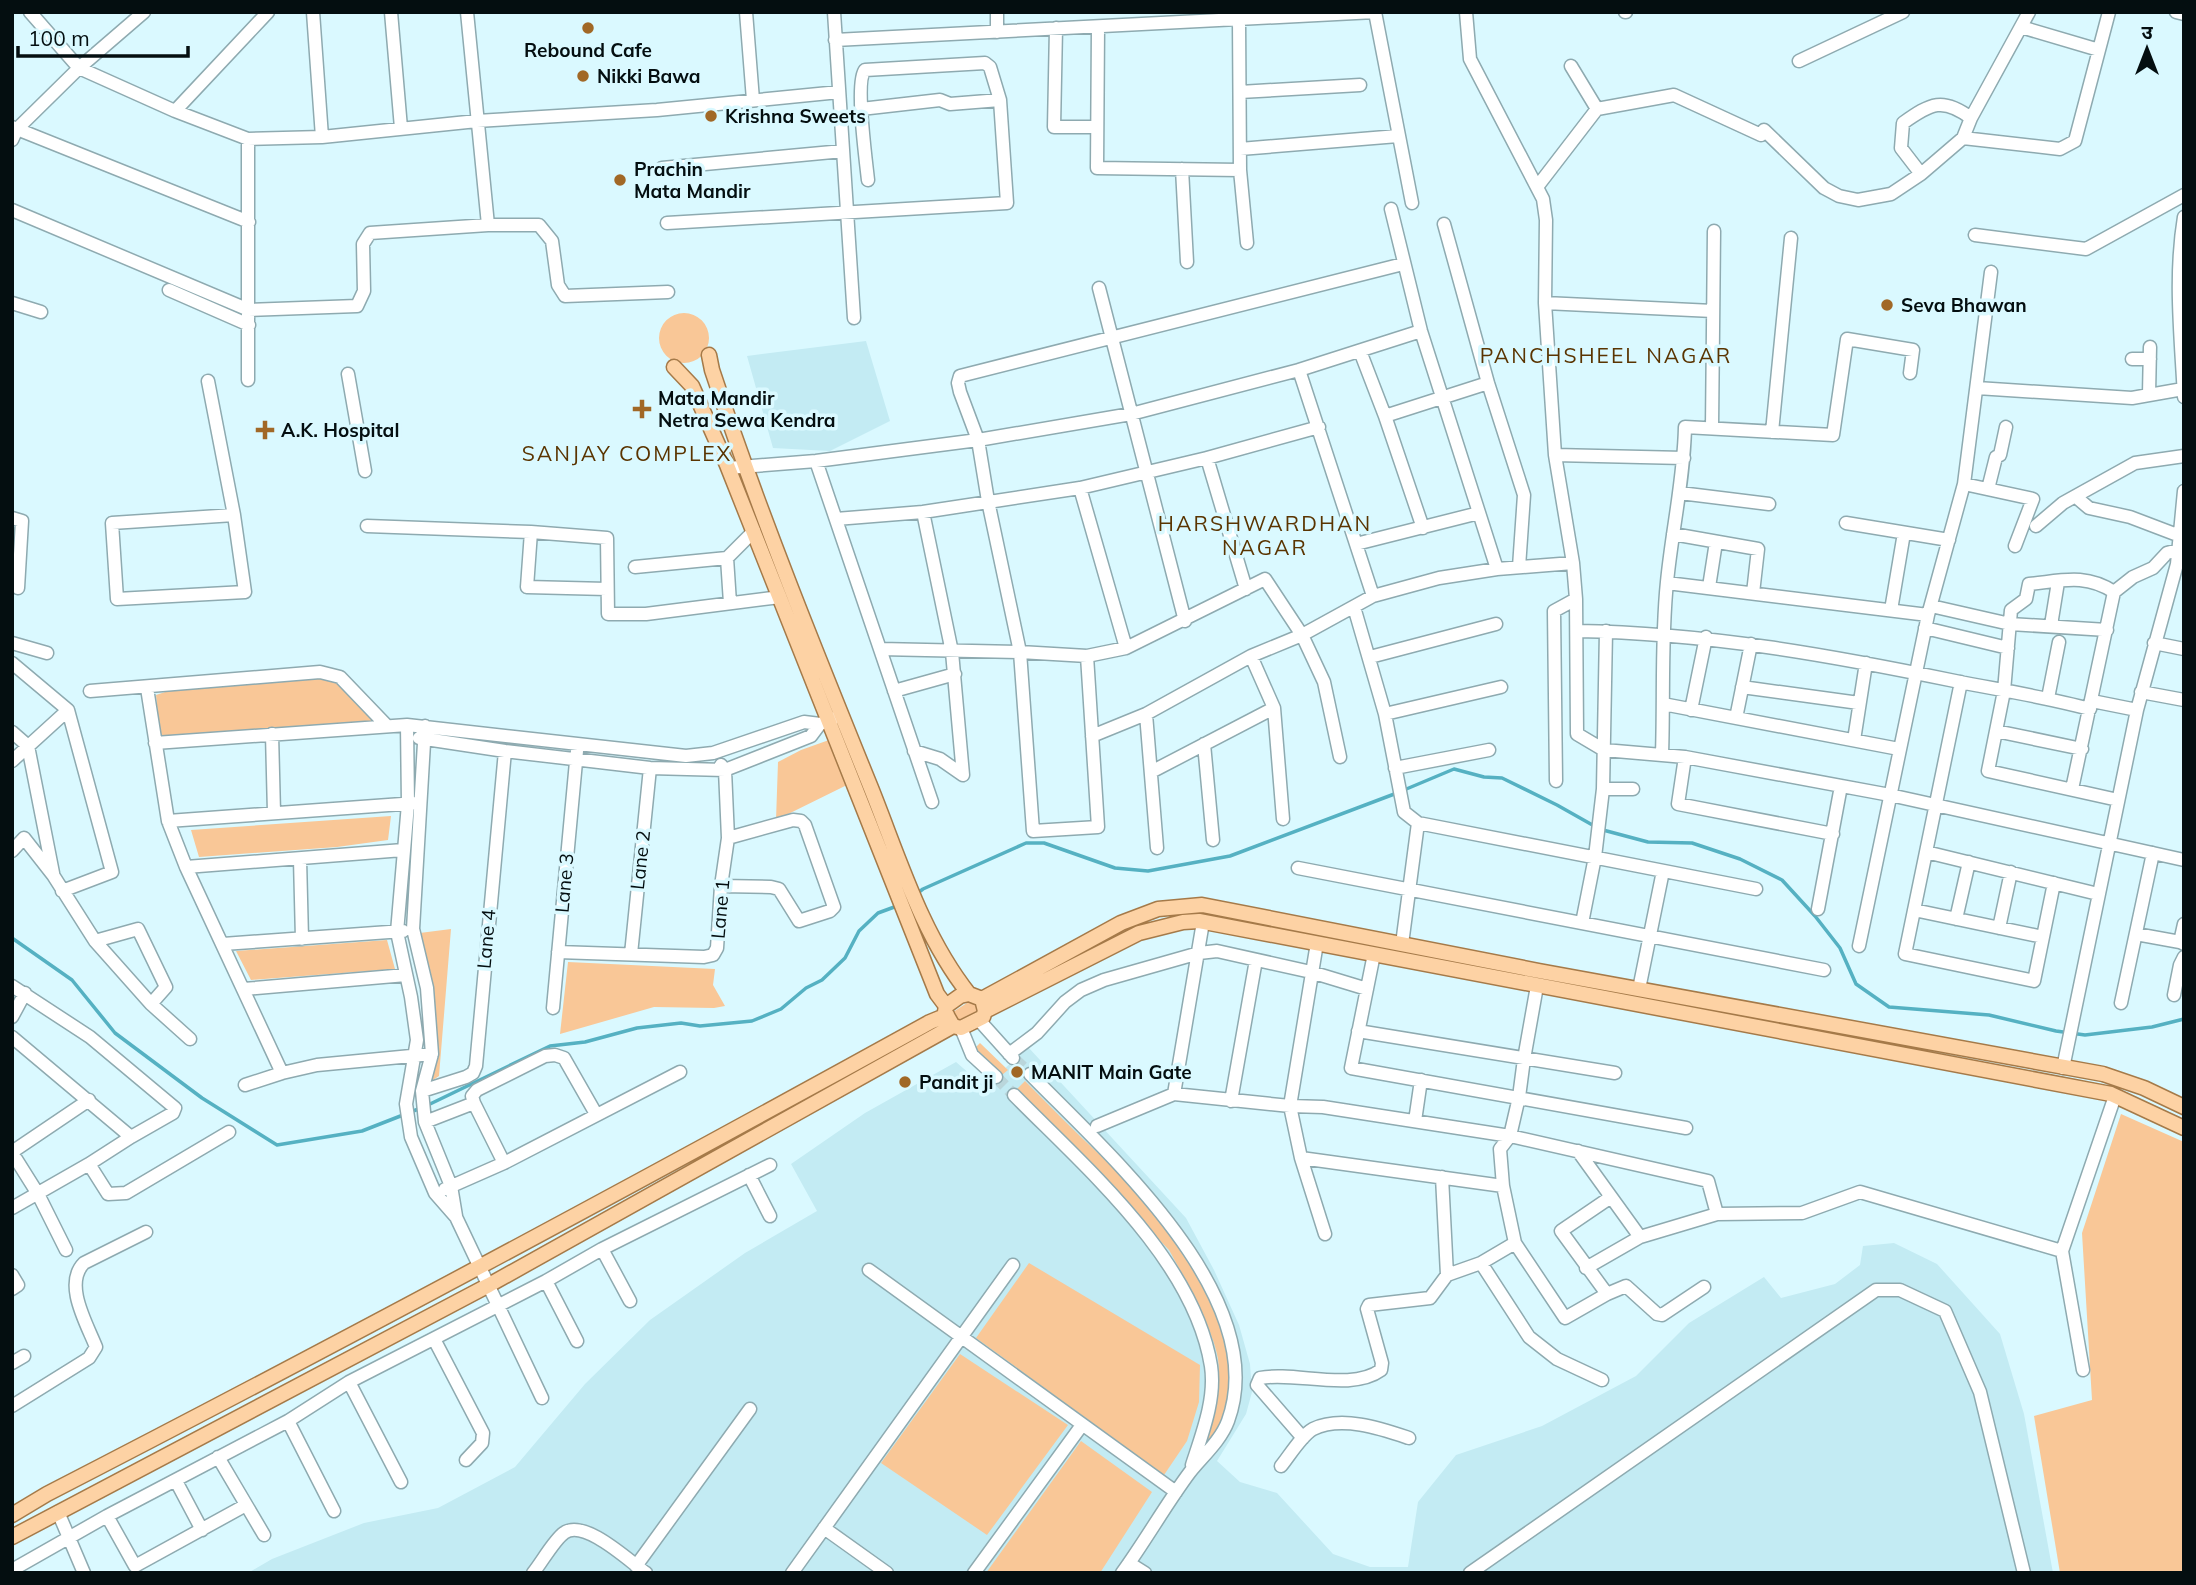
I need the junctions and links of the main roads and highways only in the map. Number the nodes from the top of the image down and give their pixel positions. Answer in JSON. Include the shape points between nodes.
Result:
{"nodes":[{"id":1,"x":709,"y":355,"type":"dead end"},
{"id":2,"x":674,"y":367,"type":"dead end"},
{"id":3,"x":830,"y":720,"type":"junction"},
{"id":4,"x":914,"y":914,"type":"junction"},
{"id":5,"x":978,"y":1006,"type":"junction"},
{"id":6,"x":952,"y":1019,"type":"junction"},
{"id":7,"x":2184,"y":1107,"type":"edge"},
{"id":8,"x":2184,"y":1128,"type":"edge"},
{"id":9,"x":12,"y":1515,"type":"edge"},
{"id":10,"x":12,"y":1537,"type":"edge"}],
"edges":[{"from":1,"to":3,"type":"main road"},
{"from":2,"to":3,"type":"main road","via":[[692,386],[729,468]]},
{"from":3,"to":4,"type":"main road"},
{"from":4,"to":5,"type":"main road"},
{"from":4,"to":6,"type":"main road","via":[[937,994]]},
{"from":5,"to":6,"type":"main road"},
{"from":5,"to":6,"type":"main road","via":[[960,996]]},
{"from":5,"to":7,"type":"main road","via":[[1121,923],[1158,909],[1202,905],[2103,1074]]},
{"from":5,"to":8,"type":"main road","via":[[1139,933],[1203,922],[2115,1096]]},
{"from":6,"to":9,"type":"main road","via":[[930,1021],[722,1137]]},
{"from":6,"to":10,"type":"main road","via":[[489,1285]]}]}
